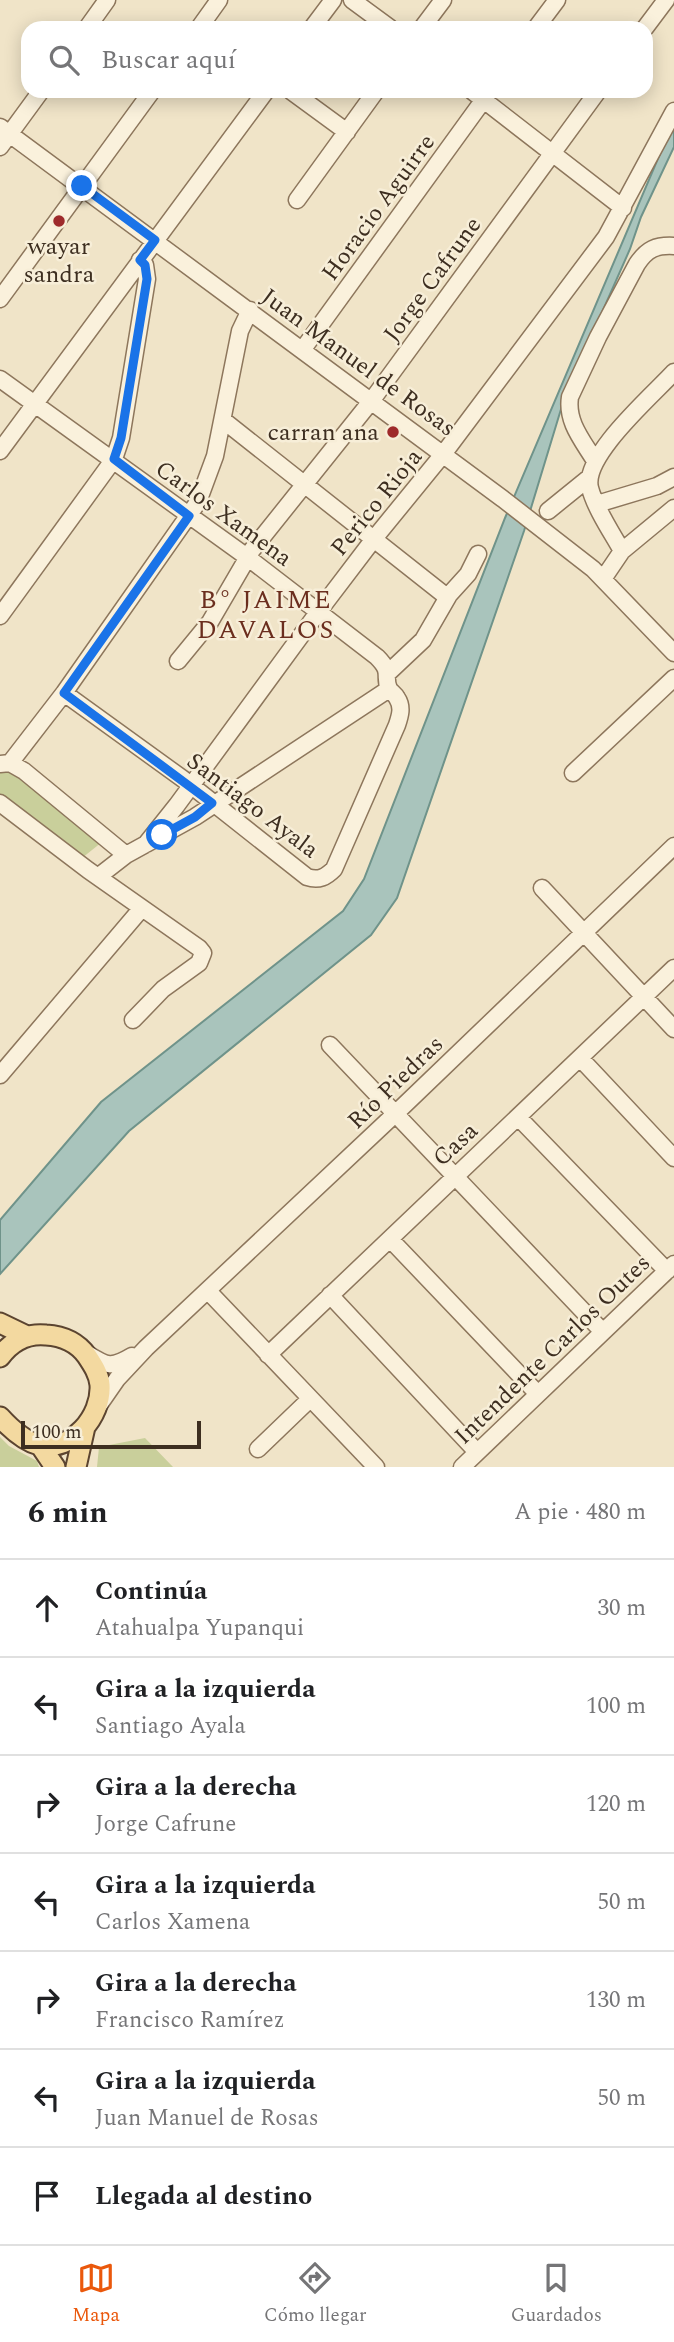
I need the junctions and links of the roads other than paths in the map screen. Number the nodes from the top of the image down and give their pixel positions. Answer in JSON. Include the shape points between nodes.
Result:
{"nodes":[{"id":1,"x":107,"y":0,"type":"edge"},
{"id":2,"x":219,"y":0,"type":"edge"},
{"id":3,"x":333,"y":0,"type":"edge"},
{"id":4,"x":352,"y":0,"type":"edge"},
{"id":5,"x":443,"y":0,"type":"edge"},
{"id":6,"x":557,"y":0,"type":"edge"},
{"id":7,"x":666,"y":0,"type":"edge"},
{"id":8,"x":92,"y":21,"type":"edge"},
{"id":9,"x":203,"y":21,"type":"edge"},
{"id":10,"x":317,"y":21,"type":"edge"},
{"id":11,"x":380,"y":21,"type":"edge"},
{"id":12,"x":427,"y":21,"type":"edge"},
{"id":13,"x":541,"y":21,"type":"edge"},
{"id":14,"x":650,"y":21,"type":"edge"},
{"id":15,"x":35,"y":98,"type":"edge"},
{"id":16,"x":147,"y":98,"type":"edge"},
{"id":17,"x":261,"y":98,"type":"edge"},
{"id":18,"x":301,"y":98,"type":"edge"},
{"id":19,"x":371,"y":98,"type":"edge"},
{"id":20,"x":479,"y":98,"type":"edge"},
{"id":21,"x":487,"y":98,"type":"edge"},
{"id":22,"x":593,"y":98,"type":"edge"},
{"id":23,"x":674,"y":111,"type":"edge"},
{"id":24,"x":347,"y":132,"type":"junction"},
{"id":25,"x":3,"y":136,"type":"edge"},
{"id":26,"x":552,"y":153,"type":"junction"},
{"id":27,"x":82,"y":186,"type":"junction"},
{"id":28,"x":297,"y":200,"type":"dead end"},
{"id":29,"x":623,"y":208,"type":"junction"},
{"id":30,"x":155,"y":240,"type":"junction"},
{"id":31,"x":674,"y":246,"type":"edge"},
{"id":32,"x":140,"y":260,"type":"junction"},
{"id":33,"x":0,"y":299,"type":"edge"},
{"id":34,"x":250,"y":310,"type":"junction"},
{"id":35,"x":303,"y":349,"type":"junction"},
{"id":36,"x":674,"y":372,"type":"edge"},
{"id":37,"x":0,"y":379,"type":"edge"},
{"id":38,"x":372,"y":400,"type":"junction"},
{"id":39,"x":35,"y":404,"type":"junction"},
{"id":40,"x":223,"y":420,"type":"junction"},
{"id":41,"x":0,"y":452,"type":"edge"},
{"id":42,"x":444,"y":453,"type":"junction"},
{"id":43,"x":114,"y":459,"type":"junction"},
{"id":44,"x":595,"y":461,"type":"junction"},
{"id":45,"x":590,"y":477,"type":"junction"},
{"id":46,"x":674,"y":477,"type":"edge"},
{"id":47,"x":302,"y":485,"type":"junction"},
{"id":48,"x":597,"y":504,"type":"junction"},
{"id":49,"x":674,"y":508,"type":"edge"},
{"id":50,"x":548,"y":511,"type":"dead end"},
{"id":51,"x":189,"y":516,"type":"junction"},
{"id":52,"x":373,"y":540,"type":"junction"},
{"id":53,"x":622,"y":551,"type":"junction"},
{"id":54,"x":478,"y":554,"type":"dead end"},
{"id":55,"x":247,"y":557,"type":"junction"},
{"id":56,"x":603,"y":579,"type":"junction"},
{"id":57,"x":447,"y":597,"type":"junction"},
{"id":58,"x":319,"y":611,"type":"junction"},
{"id":59,"x":0,"y":616,"type":"edge"},
{"id":60,"x":674,"y":653,"type":"edge"},
{"id":61,"x":178,"y":661,"type":"dead end"},
{"id":62,"x":674,"y":678,"type":"edge"},
{"id":63,"x":392,"y":688,"type":"junction"},
{"id":64,"x":64,"y":693,"type":"junction"},
{"id":65,"x":5,"y":763,"type":"edge"},
{"id":66,"x":573,"y":773,"type":"dead end"},
{"id":67,"x":190,"y":785,"type":"junction"},
{"id":68,"x":0,"y":803,"type":"edge"},
{"id":69,"x":212,"y":803,"type":"junction"},
{"id":70,"x":146,"y":844,"type":"junction"},
{"id":71,"x":674,"y":846,"type":"edge"},
{"id":72,"x":126,"y":855,"type":"junction"},
{"id":73,"x":99,"y":876,"type":"junction"},
{"id":74,"x":542,"y":888,"type":"dead end"},
{"id":75,"x":142,"y":908,"type":"junction"},
{"id":76,"x":583,"y":933,"type":"junction"},
{"id":77,"x":674,"y":968,"type":"edge"},
{"id":78,"x":643,"y":997,"type":"junction"},
{"id":79,"x":133,"y":1020,"type":"dead end"},
{"id":80,"x":674,"y":1029,"type":"edge"},
{"id":81,"x":330,"y":1045,"type":"dead end"},
{"id":82,"x":580,"y":1058,"type":"junction"},
{"id":83,"x":0,"y":1075,"type":"edge"},
{"id":84,"x":395,"y":1114,"type":"junction"},
{"id":85,"x":518,"y":1116,"type":"junction"},
{"id":86,"x":674,"y":1158,"type":"edge"},
{"id":87,"x":454,"y":1176,"type":"junction"},
{"id":88,"x":390,"y":1238,"type":"junction"},
{"id":89,"x":670,"y":1268,"type":"edge"},
{"id":90,"x":208,"y":1291,"type":"junction"},
{"id":91,"x":330,"y":1295,"type":"junction"},
{"id":92,"x":0,"y":1323,"type":"edge"},
{"id":93,"x":603,"y":1332,"type":"junction"},
{"id":94,"x":27,"y":1336,"type":"junction"},
{"id":95,"x":146,"y":1348,"type":"junction"},
{"id":96,"x":83,"y":1350,"type":"junction"},
{"id":97,"x":268,"y":1355,"type":"junction"},
{"id":98,"x":0,"y":1357,"type":"edge"},
{"id":99,"x":537,"y":1393,"type":"junction"},
{"id":100,"x":310,"y":1399,"type":"junction"},
{"id":101,"x":96,"y":1409,"type":"junction"},
{"id":102,"x":0,"y":1417,"type":"edge"},
{"id":103,"x":85,"y":1427,"type":"junction"},
{"id":104,"x":40,"y":1445,"type":"junction"},
{"id":105,"x":258,"y":1449,"type":"dead end"},
{"id":106,"x":477,"y":1452,"type":"junction"},
{"id":107,"x":55,"y":1467,"type":"edge"},
{"id":108,"x":76,"y":1467,"type":"edge"},
{"id":109,"x":376,"y":1467,"type":"edge"},
{"id":110,"x":462,"y":1467,"type":"edge"}],
"edges":[{"from":1,"to":8,"type":"street"},
{"from":2,"to":9,"type":"street"},
{"from":3,"to":10,"type":"street"},
{"from":4,"to":11,"type":"street"},
{"from":5,"to":12,"type":"street"},
{"from":6,"to":13,"type":"street"},
{"from":7,"to":14,"type":"street"},
{"from":15,"to":25,"type":"street"},
{"from":16,"to":27,"type":"street"},
{"from":17,"to":30,"type":"street"},
{"from":18,"to":24,"type":"street"},
{"from":19,"to":24,"type":"street"},
{"from":20,"to":35,"type":"street","name":"Horacio Aguirre"},
{"from":21,"to":26,"type":"street"},
{"from":22,"to":26,"type":"street","name":"Jorge Cafrune"},
{"from":23,"to":29,"type":"street","name":"Perico Rioja"},
{"from":24,"to":28,"type":"street"},
{"from":25,"to":27,"type":"street","name":"Juan Manuel de Rosas"},
{"from":26,"to":29,"type":"street"},
{"from":26,"to":38,"type":"street","name":"Jorge Cafrune"},
{"from":27,"to":30,"type":"street","name":"Juan Manuel de Rosas"},
{"from":27,"to":33,"type":"street"},
{"from":29,"to":42,"type":"street","name":"Perico Rioja"},
{"from":30,"to":32,"type":"street"},
{"from":30,"to":34,"type":"street","name":"Juan Manuel de Rosas"},
{"from":31,"to":44,"type":"street","via":[[653,247],[643,254],[570,397],[570,417]]},
{"from":32,"to":39,"type":"street"},
{"from":32,"to":43,"type":"street","via":[[147,279]]},
{"from":34,"to":35,"type":"street","name":"Juan Manuel de Rosas"},
{"from":34,"to":40,"type":"street","via":[[240,331]]},
{"from":35,"to":38,"type":"street","name":"Juan Manuel de Rosas"},
{"from":36,"to":44,"type":"street"},
{"from":37,"to":39,"type":"street","name":"Carlos Xamena"},
{"from":38,"to":42,"type":"street","name":"Juan Manuel de Rosas"},
{"from":38,"to":47,"type":"street","name":"Jorge Cafrune"},
{"from":39,"to":41,"type":"street"},
{"from":39,"to":43,"type":"street","name":"Carlos Xamena"},
{"from":40,"to":47,"type":"street"},
{"from":40,"to":51,"type":"street","via":[[208,480]]},
{"from":42,"to":52,"type":"street","name":"Perico Rioja"},
{"from":42,"to":56,"type":"street","name":"Juan Manuel de Rosas"},
{"from":43,"to":51,"type":"street","name":"Carlos Xamena"},
{"from":43,"to":59,"type":"street"},
{"from":44,"to":45,"type":"street"},
{"from":45,"to":48,"type":"street"},
{"from":45,"to":50,"type":"street"},
{"from":46,"to":48,"type":"street"},
{"from":47,"to":52,"type":"street"},
{"from":47,"to":55,"type":"street","name":"Jorge Cafrune"},
{"from":48,"to":53,"type":"street"},
{"from":49,"to":53,"type":"street"},
{"from":51,"to":55,"type":"street","name":"Carlos Xamena"},
{"from":51,"to":64,"type":"street"},
{"from":52,"to":57,"type":"street"},
{"from":52,"to":58,"type":"street","name":"Perico Rioja"},
{"from":53,"to":56,"type":"street"},
{"from":54,"to":57,"type":"street","via":[[468,574]]},
{"from":55,"to":58,"type":"street","name":"Carlos Xamena"},
{"from":55,"to":61,"type":"street","name":"Jorge Cafrune","via":[[210,622]]},
{"from":56,"to":60,"type":"street","name":"Juan Manuel de Rosas"},
{"from":57,"to":63,"type":"street"},
{"from":58,"to":63,"type":"street","name":"Carlos Xamena","via":[[384,664]]},
{"from":58,"to":67,"type":"street","name":"Perico Rioja"},
{"from":62,"to":66,"type":"street"},
{"from":63,"to":69,"type":"street"},
{"from":63,"to":69,"type":"street","name":"Santiago Ayala","via":[[401,707],[397,726],[327,876],[307,877]]},
{"from":64,"to":65,"type":"street"},
{"from":64,"to":67,"type":"street","name":"Santiago Ayala"},
{"from":65,"to":72,"type":"street","via":[[34,779]]},
{"from":67,"to":69,"type":"street","name":"Santiago Ayala"},
{"from":67,"to":70,"type":"street","name":"Perico Rioja"},
{"from":68,"to":73,"type":"street"},
{"from":69,"to":70,"type":"street"},
{"from":70,"to":72,"type":"street"},
{"from":71,"to":76,"type":"street","name":"Río Piedras"},
{"from":72,"to":73,"type":"street"},
{"from":73,"to":75,"type":"street"},
{"from":74,"to":76,"type":"street"},
{"from":75,"to":79,"type":"street","via":[[203,953],[199,962]]},
{"from":75,"to":83,"type":"street"},
{"from":76,"to":78,"type":"street"},
{"from":76,"to":84,"type":"street","name":"Río Piedras"},
{"from":77,"to":78,"type":"street","name":"Casa"},
{"from":78,"to":80,"type":"street"},
{"from":78,"to":82,"type":"street","name":"Casa"},
{"from":81,"to":84,"type":"street"},
{"from":82,"to":85,"type":"street","name":"Casa"},
{"from":82,"to":86,"type":"street"},
{"from":84,"to":87,"type":"street"},
{"from":84,"to":90,"type":"street","name":"Río Piedras"},
{"from":85,"to":87,"type":"street","name":"Casa"},
{"from":85,"to":89,"type":"street"},
{"from":87,"to":88,"type":"street","name":"Casa"},
{"from":87,"to":93,"type":"street"},
{"from":88,"to":91,"type":"street","name":"Casa"},
{"from":88,"to":99,"type":"street"},
{"from":89,"to":93,"type":"street","name":"Intendente Carlos Outes"},
{"from":90,"to":95,"type":"street","name":"Río Piedras"},
{"from":90,"to":97,"type":"street"},
{"from":91,"to":97,"type":"street","name":"Casa"},
{"from":91,"to":106,"type":"street"},
{"from":92,"to":94,"type":"main road"},
{"from":93,"to":99,"type":"street","name":"Intendente Carlos Outes"},
{"from":94,"to":96,"type":"main road","via":[[57,1336]]},
{"from":94,"to":98,"type":"main road"},
{"from":95,"to":96,"type":"street","via":[[115,1365]]},
{"from":95,"to":101,"type":"street"},
{"from":96,"to":101,"type":"main road","via":[[98,1377]]},
{"from":97,"to":100,"type":"street"},
{"from":99,"to":106,"type":"street","name":"Intendente Carlos Outes"},
{"from":100,"to":105,"type":"street"},
{"from":100,"to":109,"type":"street"},
{"from":101,"to":103,"type":"main road"},
{"from":102,"to":104,"type":"main road","via":[[19,1435]]},
{"from":103,"to":104,"type":"main road","via":[[62,1443]]},
{"from":103,"to":108,"type":"main road"},
{"from":104,"to":107,"type":"main road"},
{"from":106,"to":110,"type":"street","name":"Intendente Carlos Outes"}]}
